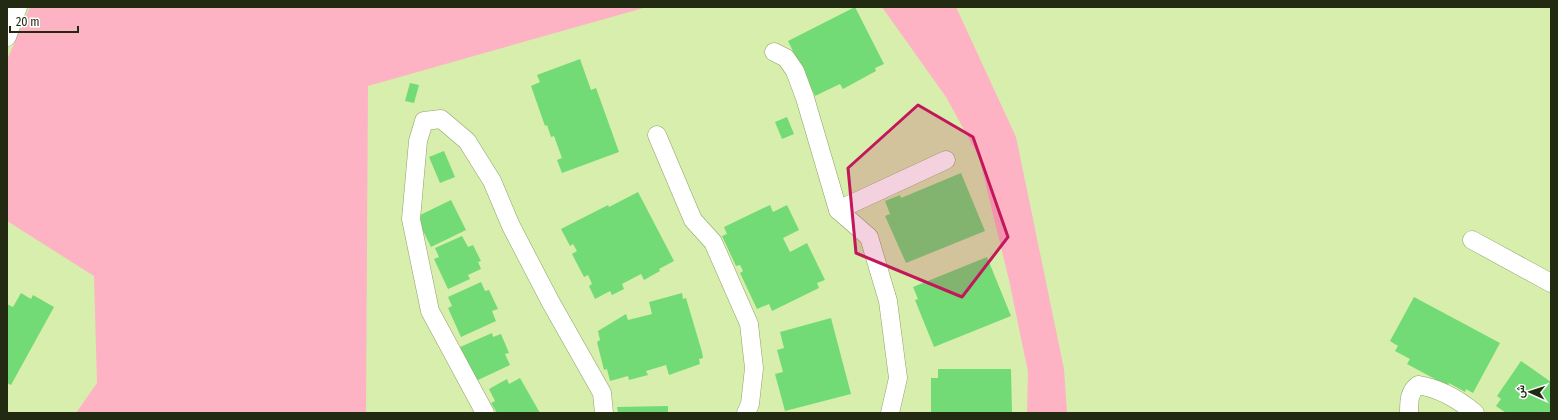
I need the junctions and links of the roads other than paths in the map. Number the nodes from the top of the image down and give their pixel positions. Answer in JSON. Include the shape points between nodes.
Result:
{"nodes":[{"id":1,"x":18,"y":7,"type":"edge"},
{"id":2,"x":7,"y":37,"type":"edge"},
{"id":3,"x":774,"y":52,"type":"dead end"},
{"id":4,"x":657,"y":135,"type":"dead end"},
{"id":5,"x":946,"y":160,"type":"dead end"},
{"id":6,"x":838,"y":210,"type":"junction"},
{"id":7,"x":1472,"y":240,"type":"dead end"},
{"id":8,"x":1551,"y":283,"type":"edge"},
{"id":9,"x":485,"y":413,"type":"edge"},
{"id":10,"x":604,"y":413,"type":"edge"},
{"id":11,"x":746,"y":413,"type":"edge"},
{"id":12,"x":890,"y":413,"type":"edge"},
{"id":13,"x":1409,"y":413,"type":"edge"},
{"id":14,"x":1475,"y":413,"type":"edge"}],
"edges":[{"from":1,"to":2,"type":"street"},
{"from":3,"to":6,"type":"street","via":[[786,58],[795,71]]},
{"from":4,"to":11,"type":"street","via":[[693,220],[712,242],[749,324],[754,368],[750,404]]},
{"from":5,"to":6,"type":"street"},
{"from":6,"to":12,"type":"street","via":[[869,237],[888,301],[898,378]]},
{"from":7,"to":8,"type":"street"},
{"from":9,"to":10,"type":"street","via":[[430,311],[411,219],[418,141],[424,122],[441,119],[467,141],[492,181],[511,226],[602,394]]},
{"from":13,"to":14,"type":"street","via":[[1412,390],[1418,385],[1431,386]]}]}
